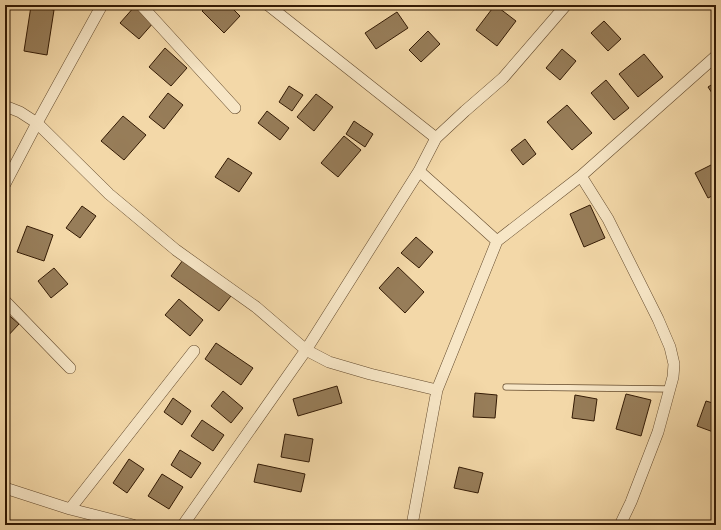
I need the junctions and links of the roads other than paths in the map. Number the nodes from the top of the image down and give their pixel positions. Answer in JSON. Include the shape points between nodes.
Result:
{"nodes":[{"id":1,"x":102,"y":5,"type":"edge"},
{"id":2,"x":140,"y":5,"type":"edge"},
{"id":3,"x":268,"y":5,"type":"edge"},
{"id":4,"x":566,"y":5,"type":"edge"},
{"id":5,"x":716,"y":56,"type":"edge"},
{"id":6,"x":5,"y":106,"type":"edge"},
{"id":7,"x":235,"y":108,"type":"dead end"},
{"id":8,"x":37,"y":123,"type":"junction"},
{"id":9,"x":436,"y":138,"type":"junction"},
{"id":10,"x":419,"y":172,"type":"junction"},
{"id":11,"x":580,"y":176,"type":"junction"},
{"id":12,"x":5,"y":184,"type":"edge"},
{"id":13,"x":497,"y":241,"type":"junction"},
{"id":14,"x":5,"y":301,"type":"edge"},
{"id":15,"x":306,"y":350,"type":"junction"},
{"id":16,"x":194,"y":351,"type":"dead end"},
{"id":17,"x":70,"y":368,"type":"dead end"},
{"id":18,"x":506,"y":387,"type":"dead end"},
{"id":19,"x":670,"y":389,"type":"junction"},
{"id":20,"x":437,"y":390,"type":"junction"},
{"id":21,"x":5,"y":488,"type":"edge"},
{"id":22,"x":70,"y":509,"type":"junction"},
{"id":23,"x":133,"y":525,"type":"edge"},
{"id":24,"x":183,"y":525,"type":"edge"},
{"id":25,"x":412,"y":525,"type":"edge"},
{"id":26,"x":620,"y":525,"type":"edge"}],
"edges":[{"from":1,"to":8,"type":"street"},
{"from":2,"to":7,"type":"street"},
{"from":3,"to":9,"type":"street"},
{"from":4,"to":9,"type":"street","via":[[503,78]]},
{"from":5,"to":11,"type":"street"},
{"from":6,"to":8,"type":"street"},
{"from":8,"to":12,"type":"street"},
{"from":8,"to":15,"type":"street","via":[[108,194],[176,250],[256,307]]},
{"from":9,"to":10,"type":"street"},
{"from":10,"to":13,"type":"street"},
{"from":10,"to":15,"type":"street"},
{"from":11,"to":13,"type":"street"},
{"from":11,"to":19,"type":"street","via":[[608,219],[670,346],[674,364]]},
{"from":13,"to":20,"type":"street"},
{"from":14,"to":17,"type":"street"},
{"from":15,"to":20,"type":"street","via":[[329,362]]},
{"from":15,"to":24,"type":"street"},
{"from":16,"to":22,"type":"street"},
{"from":18,"to":19,"type":"lane"},
{"from":19,"to":26,"type":"street","via":[[658,432]]},
{"from":20,"to":25,"type":"street"},
{"from":21,"to":22,"type":"street"},
{"from":22,"to":23,"type":"street"}]}
